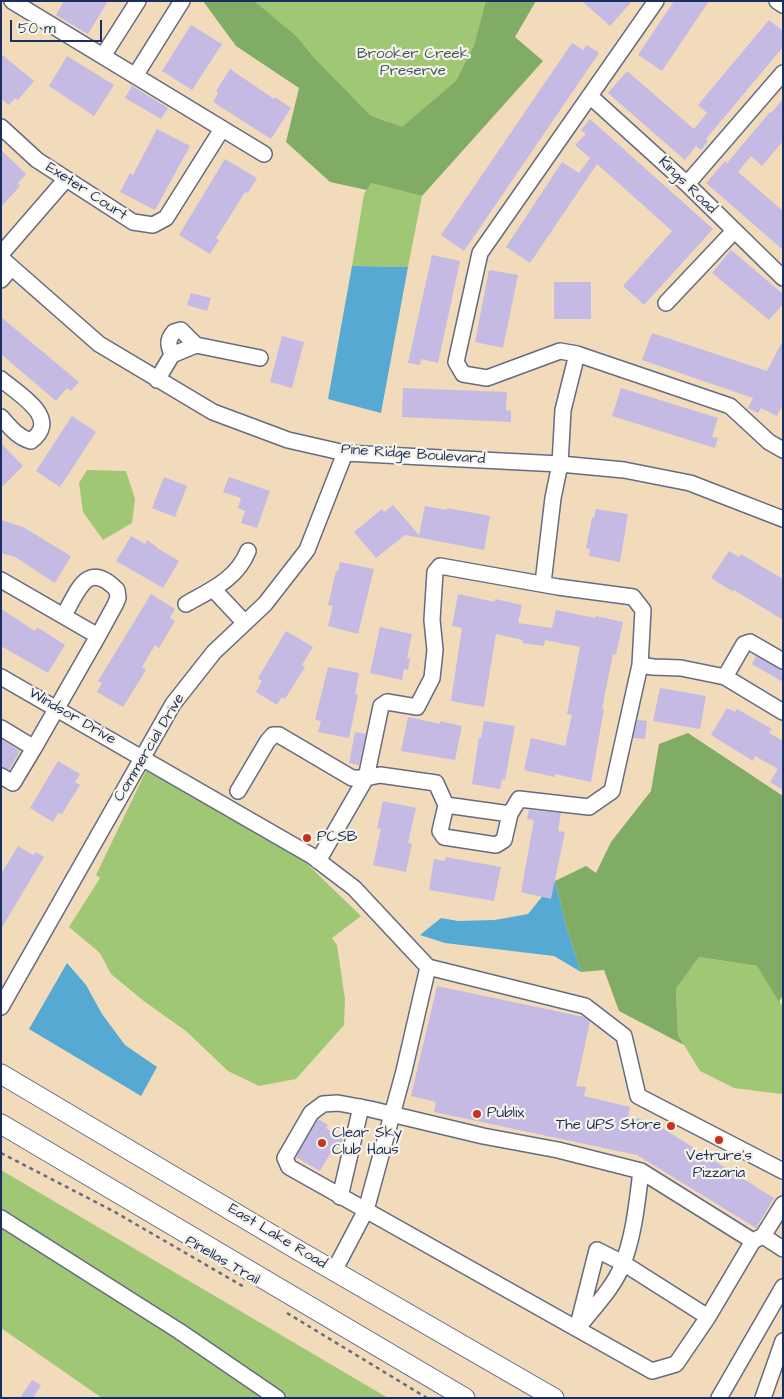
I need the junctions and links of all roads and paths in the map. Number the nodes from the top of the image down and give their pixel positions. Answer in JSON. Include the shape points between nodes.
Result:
{"nodes":[{"id":1,"x":12,"y":1,"type":"edge"},
{"id":2,"x":138,"y":1,"type":"edge"},
{"id":3,"x":182,"y":1,"type":"edge"},
{"id":4,"x":777,"y":1,"type":"edge"},
{"id":5,"x":652,"y":3,"type":"edge"},
{"id":6,"x":783,"y":5,"type":"edge"},
{"id":7,"x":103,"y":56,"type":"junction"},
{"id":8,"x":783,"y":73,"type":"edge"},
{"id":9,"x":135,"y":76,"type":"junction"},
{"id":10,"x":591,"y":96,"type":"junction"},
{"id":11,"x":1,"y":127,"type":"edge"},
{"id":12,"x":222,"y":128,"type":"junction"},
{"id":13,"x":264,"y":154,"type":"dead end"},
{"id":14,"x":66,"y":179,"type":"junction"},
{"id":15,"x":687,"y":184,"type":"junction"},
{"id":16,"x":734,"y":231,"type":"junction"},
{"id":17,"x":1,"y":254,"type":"edge"},
{"id":18,"x":6,"y":263,"type":"edge"},
{"id":19,"x":783,"y":278,"type":"edge"},
{"id":20,"x":1,"y":280,"type":"edge"},
{"id":21,"x":666,"y":303,"type":"dead end"},
{"id":22,"x":196,"y":345,"type":"junction"},
{"id":23,"x":172,"y":354,"type":"junction"},
{"id":24,"x":577,"y":354,"type":"junction"},
{"id":25,"x":260,"y":358,"type":"dead end"},
{"id":26,"x":1,"y":379,"type":"edge"},
{"id":27,"x":157,"y":380,"type":"junction"},
{"id":28,"x":1,"y":417,"type":"edge"},
{"id":29,"x":783,"y":450,"type":"edge"},
{"id":30,"x":345,"y":453,"type":"junction"},
{"id":31,"x":560,"y":464,"type":"junction"},
{"id":32,"x":783,"y":519,"type":"edge"},
{"id":33,"x":248,"y":551,"type":"dead end"},
{"id":34,"x":1,"y":580,"type":"edge"},
{"id":35,"x":543,"y":583,"type":"junction"},
{"id":36,"x":214,"y":589,"type":"junction"},
{"id":37,"x":186,"y":604,"type":"dead end"},
{"id":38,"x":64,"y":615,"type":"junction"},
{"id":39,"x":245,"y":623,"type":"junction"},
{"id":40,"x":98,"y":636,"type":"junction"},
{"id":41,"x":783,"y":661,"type":"edge"},
{"id":42,"x":640,"y":664,"type":"junction"},
{"id":43,"x":1,"y":677,"type":"edge"},
{"id":44,"x":725,"y":677,"type":"junction"},
{"id":45,"x":57,"y":708,"type":"junction"},
{"id":46,"x":783,"y":712,"type":"edge"},
{"id":47,"x":1,"y":728,"type":"edge"},
{"id":48,"x":34,"y":748,"type":"junction"},
{"id":49,"x":142,"y":758,"type":"junction"},
{"id":50,"x":1,"y":776,"type":"edge"},
{"id":51,"x":366,"y":778,"type":"junction"},
{"id":52,"x":238,"y":791,"type":"dead end"},
{"id":53,"x":446,"y":805,"type":"junction"},
{"id":54,"x":510,"y":814,"type":"junction"},
{"id":55,"x":318,"y":861,"type":"junction"},
{"id":56,"x":428,"y":967,"type":"junction"},
{"id":57,"x":1,"y":1007,"type":"edge"},
{"id":58,"x":1,"y":1074,"type":"edge"},
{"id":59,"x":361,"y":1107,"type":"junction"},
{"id":60,"x":392,"y":1114,"type":"junction"},
{"id":61,"x":1,"y":1124,"type":"edge"},
{"id":62,"x":1,"y":1153,"type":"edge"},
{"id":63,"x":641,"y":1171,"type":"junction"},
{"id":64,"x":783,"y":1171,"type":"edge"},
{"id":65,"x":340,"y":1196,"type":"junction"},
{"id":66,"x":783,"y":1204,"type":"edge"},
{"id":67,"x":366,"y":1210,"type":"junction"},
{"id":68,"x":1,"y":1218,"type":"edge"},
{"id":69,"x":758,"y":1239,"type":"junction"},
{"id":70,"x":783,"y":1249,"type":"edge"},
{"id":71,"x":623,"y":1263,"type":"junction"},
{"id":72,"x":334,"y":1271,"type":"junction"},
{"id":73,"x":783,"y":1287,"type":"edge"},
{"id":74,"x":250,"y":1290,"type":"dead end"},
{"id":75,"x":284,"y":1310,"type":"dead end"},
{"id":76,"x":708,"y":1317,"type":"junction"},
{"id":77,"x":577,"y":1329,"type":"junction"},
{"id":78,"x":783,"y":1341,"type":"edge"},
{"id":79,"x":278,"y":1398,"type":"edge"},
{"id":80,"x":427,"y":1398,"type":"edge"},
{"id":81,"x":465,"y":1398,"type":"edge"},
{"id":82,"x":554,"y":1398,"type":"edge"},
{"id":83,"x":719,"y":1398,"type":"edge"},
{"id":84,"x":763,"y":1398,"type":"edge"}],
"edges":[{"from":1,"to":7,"type":"street"},
{"from":2,"to":7,"type":"street"},
{"from":3,"to":9,"type":"street"},
{"from":4,"to":6,"type":"street"},
{"from":5,"to":10,"type":"street"},
{"from":7,"to":9,"type":"street"},
{"from":8,"to":15,"type":"street"},
{"from":9,"to":12,"type":"street"},
{"from":10,"to":15,"type":"street","name":"Kings Road"},
{"from":10,"to":24,"type":"street","via":[[480,253],[456,362],[463,374],[487,378],[560,351]]},
{"from":11,"to":14,"type":"street","name":"Exeter Court","via":[[38,160]]},
{"from":12,"to":13,"type":"street"},
{"from":12,"to":14,"type":"street","name":"Exeter Court","via":[[166,218],[153,225],[133,222]]},
{"from":14,"to":17,"type":"street"},
{"from":15,"to":16,"type":"street","name":"Kings Road"},
{"from":16,"to":19,"type":"street","name":"Kings Road"},
{"from":16,"to":21,"type":"street"},
{"from":18,"to":20,"type":"street"},
{"from":18,"to":27,"type":"street","name":"Pine Ridge Boulevard","via":[[99,344]]},
{"from":22,"to":23,"type":"street"},
{"from":22,"to":23,"type":"street","via":[[181,330],[174,332],[168,339]]},
{"from":22,"to":25,"type":"street"},
{"from":23,"to":27,"type":"street"},
{"from":24,"to":29,"type":"street","via":[[730,406],[769,442]]},
{"from":24,"to":31,"type":"street","via":[[563,410]]},
{"from":26,"to":28,"type":"street","via":[[38,411],[42,428],[31,441],[16,433]]},
{"from":27,"to":30,"type":"street","name":"Pine Ridge Boulevard","via":[[213,412],[288,440]]},
{"from":30,"to":31,"type":"street","name":"Pine Ridge Boulevard"},
{"from":30,"to":39,"type":"street","name":"Commercial Drive","via":[[308,550],[265,604]]},
{"from":31,"to":32,"type":"street","name":"Pine Ridge Boulevard","via":[[624,470],[690,483]]},
{"from":31,"to":35,"type":"street"},
{"from":33,"to":36,"type":"street","via":[[239,568]]},
{"from":34,"to":38,"type":"street"},
{"from":35,"to":42,"type":"street","via":[[633,597],[643,610]]},
{"from":35,"to":51,"type":"street","via":[[440,566],[435,572],[432,678],[416,707],[387,702],[381,706]]},
{"from":36,"to":37,"type":"street"},
{"from":36,"to":39,"type":"street"},
{"from":38,"to":40,"type":"street"},
{"from":38,"to":40,"type":"street","via":[[86,580],[93,576],[101,578],[117,590],[118,598]]},
{"from":39,"to":49,"type":"street","name":"Commercial Drive","via":[[214,652],[173,704]]},
{"from":40,"to":45,"type":"street"},
{"from":41,"to":44,"type":"street","via":[[750,642],[744,644]]},
{"from":42,"to":44,"type":"street"},
{"from":42,"to":54,"type":"street","via":[[612,791],[589,807],[519,799]]},
{"from":43,"to":45,"type":"street","name":"Windsor Drive"},
{"from":44,"to":46,"type":"street"},
{"from":45,"to":48,"type":"street"},
{"from":45,"to":49,"type":"street","name":"Windsor Drive"},
{"from":47,"to":48,"type":"street"},
{"from":48,"to":50,"type":"street","via":[[13,783]]},
{"from":49,"to":55,"type":"street","name":"Windsor Drive"},
{"from":49,"to":57,"type":"street","name":"Commercial Drive"},
{"from":51,"to":52,"type":"street","via":[[352,778],[279,735],[273,735]]},
{"from":51,"to":53,"type":"street","via":[[380,775],[436,783]]},
{"from":51,"to":55,"type":"street"},
{"from":53,"to":54,"type":"street"},
{"from":53,"to":54,"type":"street","via":[[440,830],[444,837],[496,845],[504,840]]},
{"from":55,"to":56,"type":"street","name":"Windsor Drive","via":[[354,888]]},
{"from":56,"to":60,"type":"street"},
{"from":56,"to":64,"type":"street","via":[[585,1006],[624,1036],[638,1096]]},
{"from":58,"to":72,"type":"main road","name":"East Lake Road"},
{"from":59,"to":60,"type":"street"},
{"from":59,"to":65,"type":"street"},
{"from":59,"to":65,"type":"street","via":[[323,1104],[311,1113],[285,1158],[289,1168]]},
{"from":60,"to":63,"type":"street"},
{"from":60,"to":67,"type":"street"},
{"from":61,"to":81,"type":"main road"},
{"from":62,"to":74,"type":"path","name":"Pinellas Trail","via":[[114,1211]]},
{"from":63,"to":69,"type":"street"},
{"from":63,"to":71,"type":"street","via":[[633,1230]]},
{"from":65,"to":67,"type":"street"},
{"from":66,"to":69,"type":"street"},
{"from":67,"to":72,"type":"street"},
{"from":67,"to":77,"type":"street"},
{"from":68,"to":79,"type":"street"},
{"from":69,"to":70,"type":"street"},
{"from":69,"to":76,"type":"street"},
{"from":71,"to":76,"type":"street"},
{"from":71,"to":77,"type":"street","via":[[610,1287]]},
{"from":71,"to":77,"type":"street","via":[[597,1250]]},
{"from":72,"to":82,"type":"main road","name":"East Lake Road"},
{"from":73,"to":83,"type":"street"},
{"from":75,"to":80,"type":"path"},
{"from":76,"to":77,"type":"street","via":[[676,1364],[652,1371]]},
{"from":78,"to":84,"type":"street"}]}
